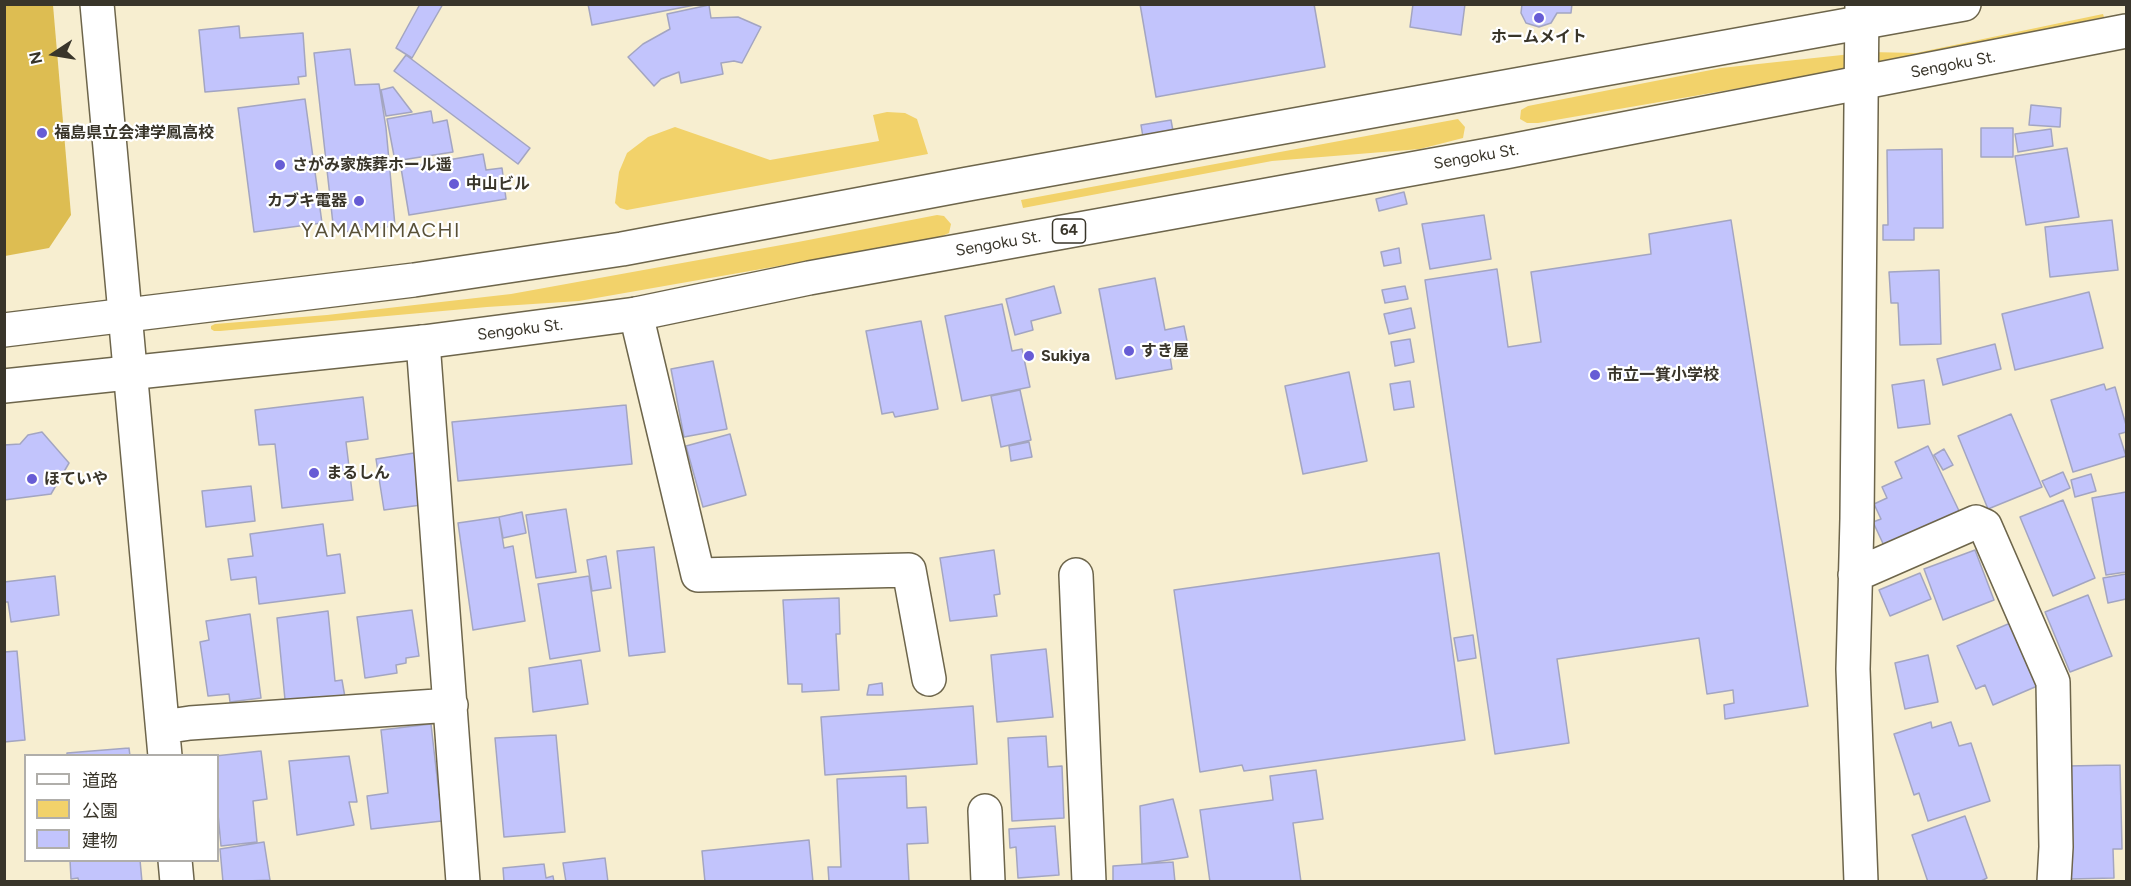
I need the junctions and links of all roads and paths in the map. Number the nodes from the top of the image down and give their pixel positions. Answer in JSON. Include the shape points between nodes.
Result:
{"nodes":[{"id":1,"x":97,"y":4,"type":"edge"},
{"id":2,"x":1964,"y":4,"type":"edge"},
{"id":3,"x":1862,"y":14,"type":"edge"},
{"id":4,"x":2127,"y":31,"type":"edge"},
{"id":5,"x":1861,"y":83,"type":"junction"},
{"id":6,"x":636,"y":314,"type":"junction"},
{"id":7,"x":126,"y":316,"type":"junction"},
{"id":8,"x":4,"y":330,"type":"edge"},
{"id":9,"x":423,"y":342,"type":"junction"},
{"id":10,"x":131,"y":374,"type":"junction"},
{"id":11,"x":4,"y":386,"type":"edge"},
{"id":12,"x":1076,"y":575,"type":"dead end"},
{"id":13,"x":1855,"y":575,"type":"junction"},
{"id":14,"x":929,"y":679,"type":"dead end"},
{"id":15,"x":451,"y":705,"type":"junction"},
{"id":16,"x":164,"y":741,"type":"edge"},
{"id":17,"x":985,"y":810,"type":"dead end"},
{"id":18,"x":175,"y":862,"type":"edge"},
{"id":19,"x":177,"y":882,"type":"edge"},
{"id":20,"x":463,"y":882,"type":"edge"},
{"id":21,"x":988,"y":882,"type":"edge"},
{"id":22,"x":1089,"y":882,"type":"edge"},
{"id":23,"x":1862,"y":882,"type":"edge"},
{"id":24,"x":2054,"y":882,"type":"edge"}],
"edges":[{"from":1,"to":7,"type":"main road"},
{"from":2,"to":3,"type":"main road"},
{"from":3,"to":5,"type":"main road"},
{"from":3,"to":7,"type":"main road","via":[[622,249]]},
{"from":4,"to":5,"type":"main road","name":"Sengoku St.","number":"64"},
{"from":5,"to":6,"type":"main road","name":"Sengoku St.","number":"64"},
{"from":5,"to":13,"type":"main road"},
{"from":6,"to":9,"type":"main road","name":"Sengoku St.","number":"64"},
{"from":6,"to":14,"type":"main road","via":[[698,575],[909,570]]},
{"from":7,"to":8,"type":"main road"},
{"from":7,"to":10,"type":"main road"},
{"from":9,"to":10,"type":"main road","name":"Sengoku St.","number":"64"},
{"from":9,"to":15,"type":"main road"},
{"from":10,"to":11,"type":"main road","name":"Sengoku St.","number":"64"},
{"from":10,"to":16,"type":"main road"},
{"from":12,"to":22,"type":"main road"},
{"from":13,"to":23,"type":"main road","via":[[1854,731]]},
{"from":13,"to":24,"type":"main road","via":[[1976,522],[1985,526],[2054,682]]},
{"from":15,"to":16,"type":"main road","via":[[190,723]]},
{"from":15,"to":20,"type":"main road"},
{"from":17,"to":21,"type":"main road"},
{"from":18,"to":19,"type":"main road"}]}
